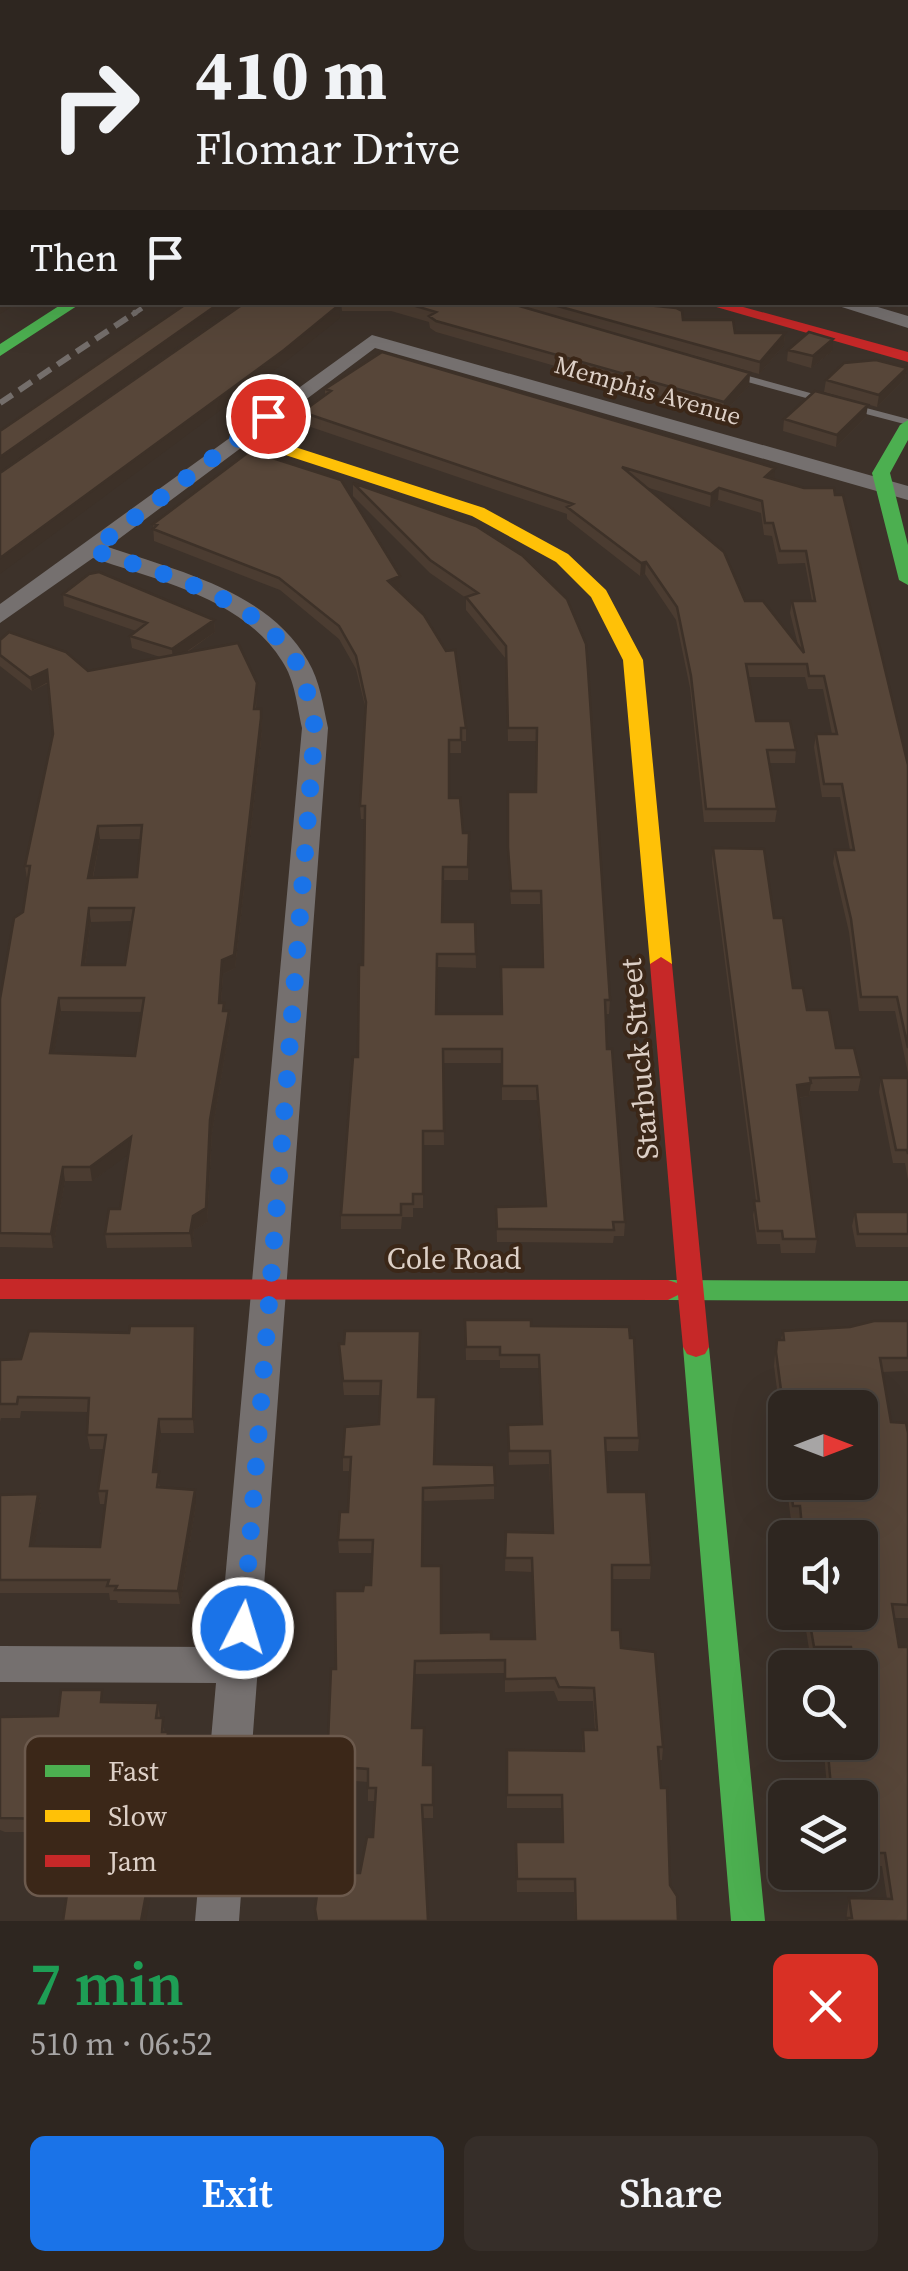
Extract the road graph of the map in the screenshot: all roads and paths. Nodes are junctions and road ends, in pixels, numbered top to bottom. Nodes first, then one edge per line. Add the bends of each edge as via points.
1 (71, 305) edge
2 (724, 305) edge
3 (779, 305) edge
4 (840, 305) edge
5 (903, 305) edge
6 (908, 322) edge
7 (872, 330) junction
8 (908, 339) edge
9 (0, 352) edge
10 (908, 357) edge
11 (718, 370) edge
12 (908, 424) edge
13 (242, 435) junction
14 (883, 486) junction
15 (908, 493) edge
16 (92, 550) junction
17 (908, 580) edge
18 (0, 616) edge
19 (272, 1287) junction
20 (0, 1289) edge
21 (690, 1290) junction
22 (908, 1291) edge
23 (0, 1664) edge
24 (240, 1665) junction
25 (234, 1736) edge
26 (219, 1896) edge
27 (217, 1921) edge
28 (748, 1921) edge

1 - 9 street
2 - 7 street
3 - 7 street
4 - 7 street
5 - 7 street
6 - 7 street
7 - 8 street
7 - 10 street
11 - 12 lane
12 - 14 street via 881,472
13 - 14 street, Memphis Avenue via 372,341
13 - 16 street
13 - 21 street, Starbuck Street via 501,522 564,559 615,619 633,660
14 - 15 street, Memphis Avenue
14 - 17 street
16 - 18 street
16 - 19 street via 240,608 293,656 306,690 315,728
19 - 20 street, Cole Road
19 - 21 street, Cole Road
19 - 24 street
21 - 22 street, Cole Road
21 - 28 street, Starbuck Street
23 - 24 street
24 - 25 street
26 - 27 street

